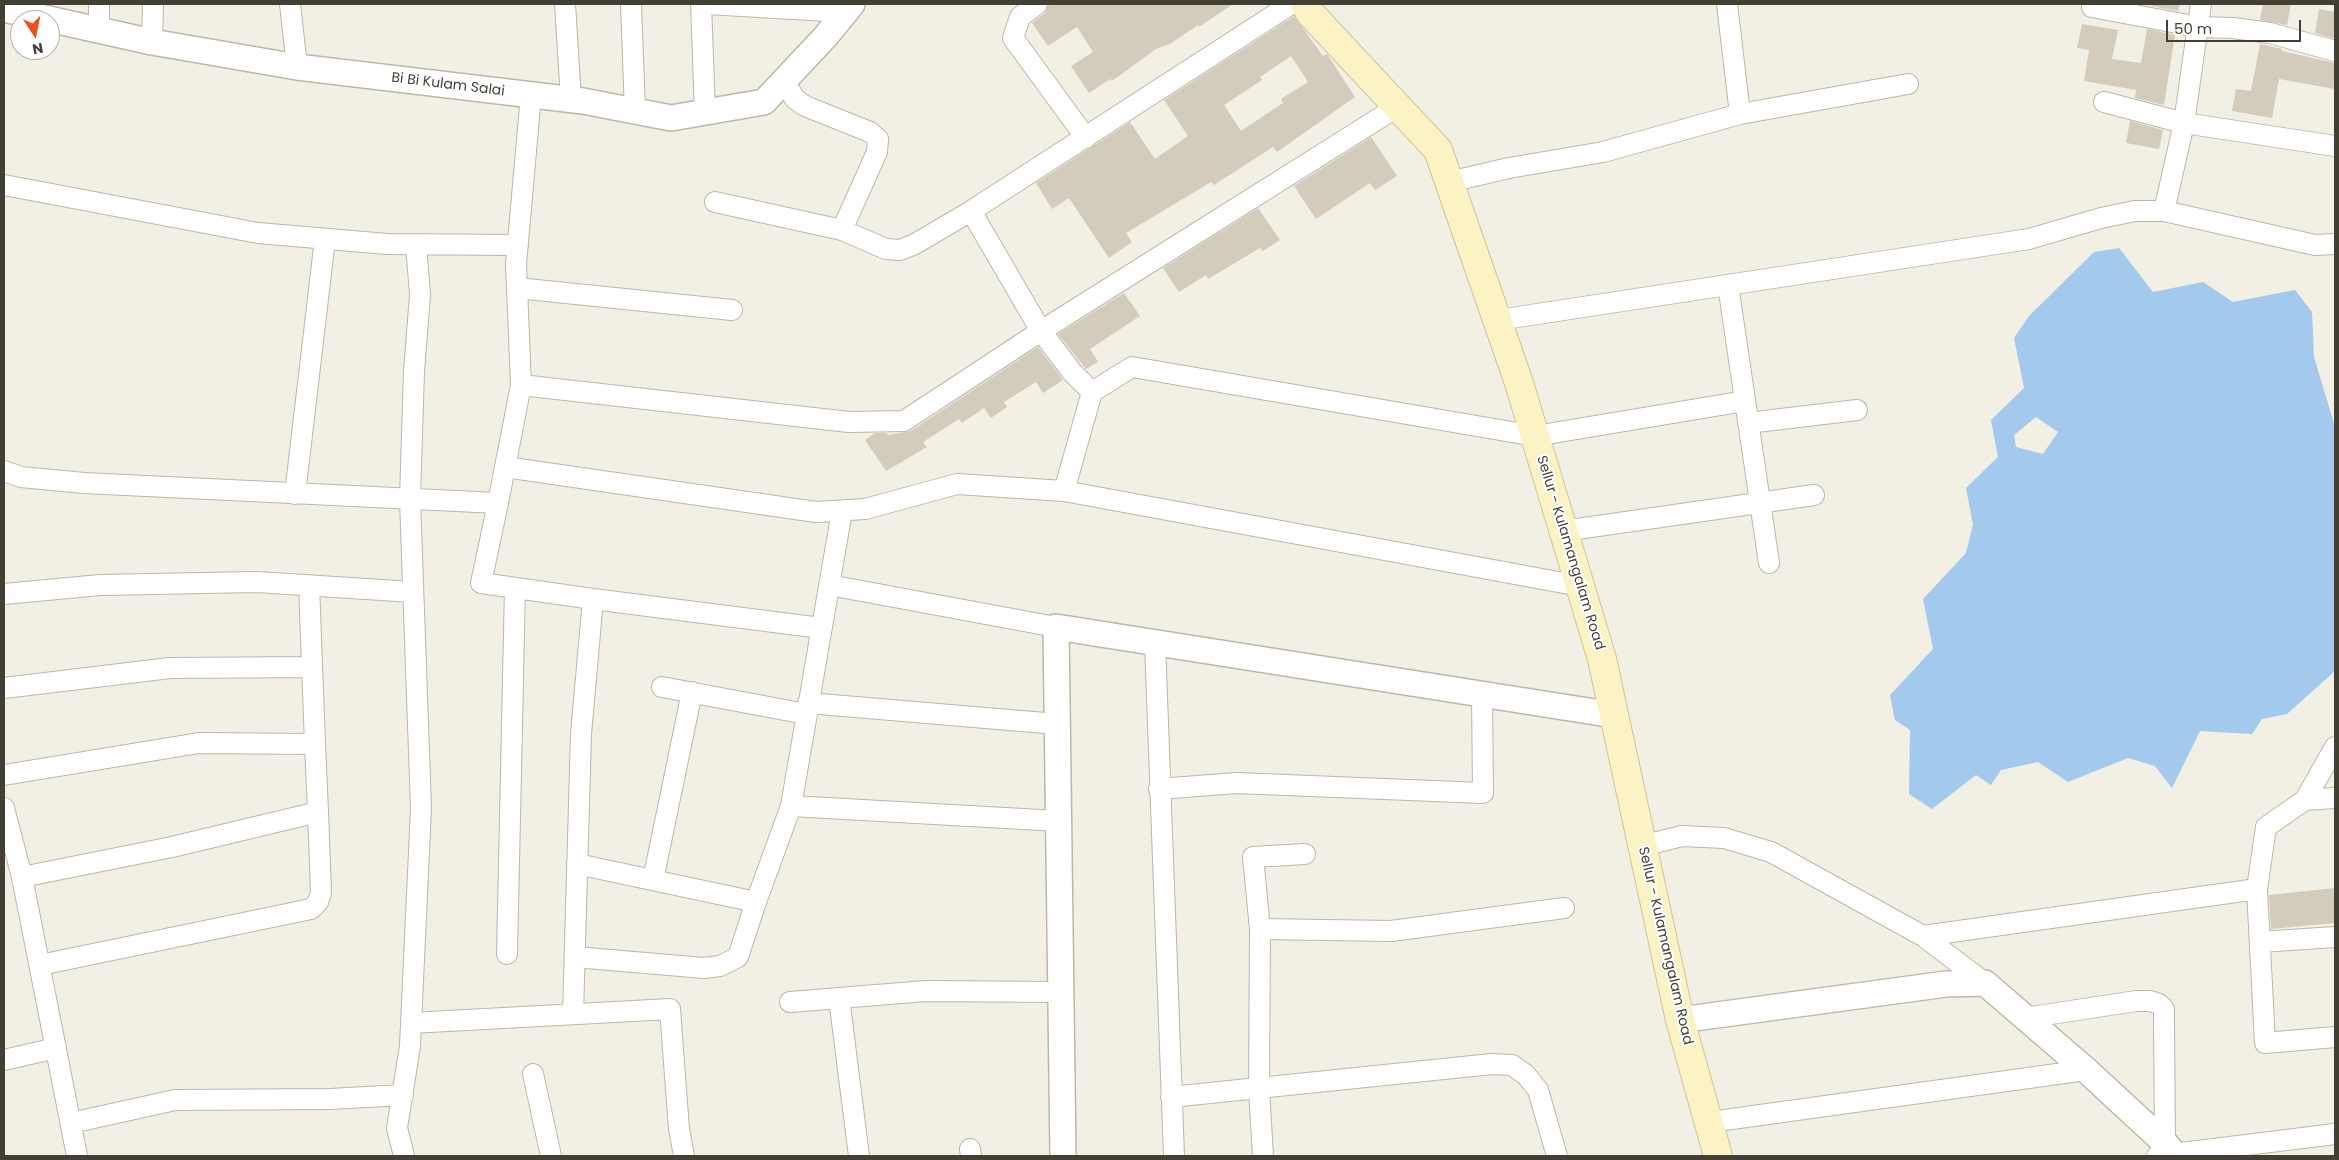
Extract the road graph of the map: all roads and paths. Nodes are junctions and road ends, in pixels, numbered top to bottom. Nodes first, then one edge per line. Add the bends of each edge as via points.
1 (99, 4) edge
2 (153, 4) edge
3 (290, 4) edge
4 (565, 4) edge
5 (631, 4) edge
6 (701, 4) edge
7 (707, 4) edge
8 (1037, 4) edge
9 (1727, 4) edge
10 (2201, 4) edge
11 (1308, 6) edge
12 (2092, 7) dead end
13 (848, 8) edge
14 (4, 9) edge
15 (2198, 26) junction
16 (99, 30) junction
17 (152, 42) junction
18 (2335, 51) edge
19 (297, 67) junction
20 (784, 81) junction
21 (1908, 84) dead end
22 (532, 95) junction
23 (571, 100) junction
24 (2104, 102) dead end
25 (1397, 107) junction
26 (635, 111) junction
27 (705, 112) junction
28 (1740, 114) junction
29 (2184, 123) junction
30 (1086, 138) junction
31 (2335, 146) edge
32 (1449, 182) junction
33 (4, 185) edge
34 (715, 202) dead end
35 (971, 211) junction
36 (2164, 211) junction
37 (842, 230) junction
38 (325, 238) junction
39 (416, 244) junction
40 (2335, 244) edge
41 (518, 245) junction
42 (1728, 285) junction
43 (517, 288) junction
44 (732, 310) dead end
45 (1498, 320) junction
46 (1041, 331) junction
47 (521, 385) junction
48 (1092, 392) junction
49 (1745, 401) junction
50 (1857, 410) dead end
51 (1748, 423) junction
52 (1535, 436) junction
53 (505, 467) junction
54 (4, 471) edge
55 (1064, 491) junction
56 (295, 494) junction
57 (1814, 495) dead end
58 (410, 499) junction
59 (1760, 502) junction
60 (498, 503) junction
61 (842, 511) junction
62 (1563, 531) junction
63 (1769, 563) dead end
64 (309, 585) junction
65 (829, 585) junction
66 (1580, 586) junction
67 (515, 588) junction
68 (413, 592) junction
69 (4, 594) edge
70 (593, 599) junction
71 (1056, 627) junction
72 (822, 628) junction
73 (1154, 643) junction
74 (312, 667) junction
75 (662, 687) dead end
76 (4, 688) edge
77 (692, 692) junction
78 (1482, 694) junction
79 (807, 708) junction
80 (1614, 715) junction
81 (1057, 724) junction
82 (316, 744) junction
83 (2335, 746) edge
84 (4, 775) edge
85 (1159, 789) junction
86 (2335, 798) edge
87 (2305, 800) junction
88 (791, 806) junction
89 (4, 808) edge
90 (318, 812) junction
91 (1058, 821) junction
92 (1642, 846) junction
93 (1305, 854) dead end
94 (577, 864) junction
95 (22, 877) junction
96 (653, 880) junction
97 (2257, 889) junction
98 (756, 902) junction
99 (1564, 908) dead end
100 (1260, 929) junction
101 (1923, 936) junction
102 (2335, 937) edge
103 (2260, 942) junction
104 (507, 954) dead end
105 (575, 957) junction
106 (40, 965) junction
107 (1985, 984) junction
108 (1061, 992) junction
109 (839, 998) junction
110 (790, 1002) dead end
111 (573, 1014) junction
112 (2025, 1018) junction
113 (1680, 1020) junction
114 (411, 1023) junction
115 (2335, 1037) edge
116 (56, 1048) junction
117 (4, 1060) edge
118 (2086, 1070) junction
119 (533, 1074) dead end
120 (1259, 1089) junction
121 (403, 1095) junction
122 (1171, 1097) junction
123 (1710, 1122) junction
124 (71, 1123) junction
125 (2335, 1134) edge
126 (2168, 1152) edge
127 (77, 1156) edge
128 (404, 1156) edge
129 (550, 1156) edge
130 (684, 1156) edge
131 (859, 1156) edge
132 (1063, 1156) edge
133 (1174, 1156) edge
134 (1263, 1156) edge
135 (1557, 1156) edge
136 (1718, 1156) edge

1 - 16 street
2 - 17 street
3 - 19 street
4 - 23 street
5 - 26 street
6 - 27 street
7 - 13 street
8 - 30 street via 1020,17 1013,38
9 - 28 street
10 - 15 street
11 - 25 main road, Sellur - Kulamangalam Road
11 - 30 street
12 - 15 street
13 - 20 street, Bi Bi Kulam Salai
14 - 16 street, Bi Bi Kulam Salai
15 - 18 street via 2270,34
15 - 29 street
16 - 17 street, Bi Bi Kulam Salai
17 - 19 street, Bi Bi Kulam Salai
19 - 22 street, Bi Bi Kulam Salai
20 - 27 street, Bi Bi Kulam Salai via 764,102
20 - 37 street via 795,99 805,106 870,132 878,139 877,152
21 - 28 street
22 - 23 street, Bi Bi Kulam Salai
22 - 41 street
23 - 26 street, Bi Bi Kulam Salai
24 - 29 street
25 - 32 main road, Sellur - Kulamangalam Road via 1438,150
25 - 46 street
26 - 27 street, Bi Bi Kulam Salai via 671,118
28 - 32 street via 1603,152
29 - 31 street
29 - 36 street
30 - 35 street
32 - 45 main road, Sellur - Kulamangalam Road
33 - 38 street via 258,233
34 - 37 street
35 - 37 street via 900,250 886,249
35 - 46 street
36 - 40 street via 2315,245
36 - 42 street via 2135,211 2101,218 2029,239
38 - 39 street
38 - 56 street
39 - 41 street
39 - 58 street via 420,295
41 - 43 street
42 - 45 street
42 - 49 street
43 - 44 street
43 - 47 street
45 - 52 main road, Sellur - Kulamangalam Road
46 - 47 street via 904,421 849,422
46 - 48 street via 1072,372
47 - 53 street
48 - 52 street via 1132,367
48 - 55 street
49 - 51 street
49 - 52 street
50 - 51 street
51 - 59 street
52 - 62 main road, Sellur - Kulamangalam Road
53 - 60 street
53 - 61 street via 816,512
54 - 56 street via 21,477 84,484
55 - 61 street via 957,484 866,509
55 - 66 street
56 - 58 street
57 - 59 street
58 - 60 street
58 - 68 street
59 - 62 street
59 - 63 street
60 - 67 street via 481,583
61 - 65 street
62 - 66 main road, Sellur - Kulamangalam Road
64 - 68 street
64 - 69 street via 257,582 100,585
64 - 74 street
65 - 71 street
65 - 72 street
66 - 80 main road, Sellur - Kulamangalam Road via 1602,659
67 - 70 street
67 - 104 street
68 - 114 street via 421,808
70 - 72 street
70 - 94 street via 581,734
71 - 73 street
71 - 81 street
72 - 79 street
73 - 78 street
73 - 85 street
74 - 76 street via 170,668
74 - 82 street
75 - 77 street
77 - 79 street
77 - 96 street
78 - 80 street
78 - 85 street via 1483,793 1236,783
79 - 81 street
79 - 88 street
80 - 92 main road, Sellur - Kulamangalam Road
81 - 91 street
82 - 84 street via 199,743
82 - 90 street
83 - 87 street
85 - 122 street
86 - 87 street
87 - 97 street via 2266,827
88 - 91 street
88 - 98 street
89 - 95 street
90 - 95 street
90 - 106 street via 321,893 312,908
91 - 108 street
92 - 101 street via 1682,836 1724,838 1771,852
92 - 113 main road, Sellur - Kulamangalam Road
93 - 100 street via 1253,857
94 - 96 street
94 - 105 street
95 - 106 street
96 - 98 street
97 - 101 street
97 - 103 street
98 - 105 street via 738,957 720,966 704,968
99 - 100 street via 1391,931
100 - 120 street
101 - 107 street
102 - 103 street
103 - 115 street via 2264,1043
105 - 111 street
106 - 116 street
107 - 112 street
107 - 113 street via 1946,984
108 - 109 street via 926,991
108 - 132 street
109 - 110 street
109 - 131 street
111 - 114 street
111 - 130 street via 670,1009
112 - 118 street
112 - 126 street via 2136,1001 2159,1004 2164,1009
113 - 123 main road, Sellur - Kulamangalam Road
114 - 121 street
116 - 117 street
116 - 124 street
118 - 123 street
118 - 126 street
119 - 129 street
120 - 122 street
120 - 134 street
120 - 135 street via 1492,1064 1512,1065 1538,1090
121 - 124 street via 175,1100
121 - 128 street via 397,1128
122 - 133 street
123 - 136 main road, Sellur - Kulamangalam Road
124 - 127 street
125 - 126 street

